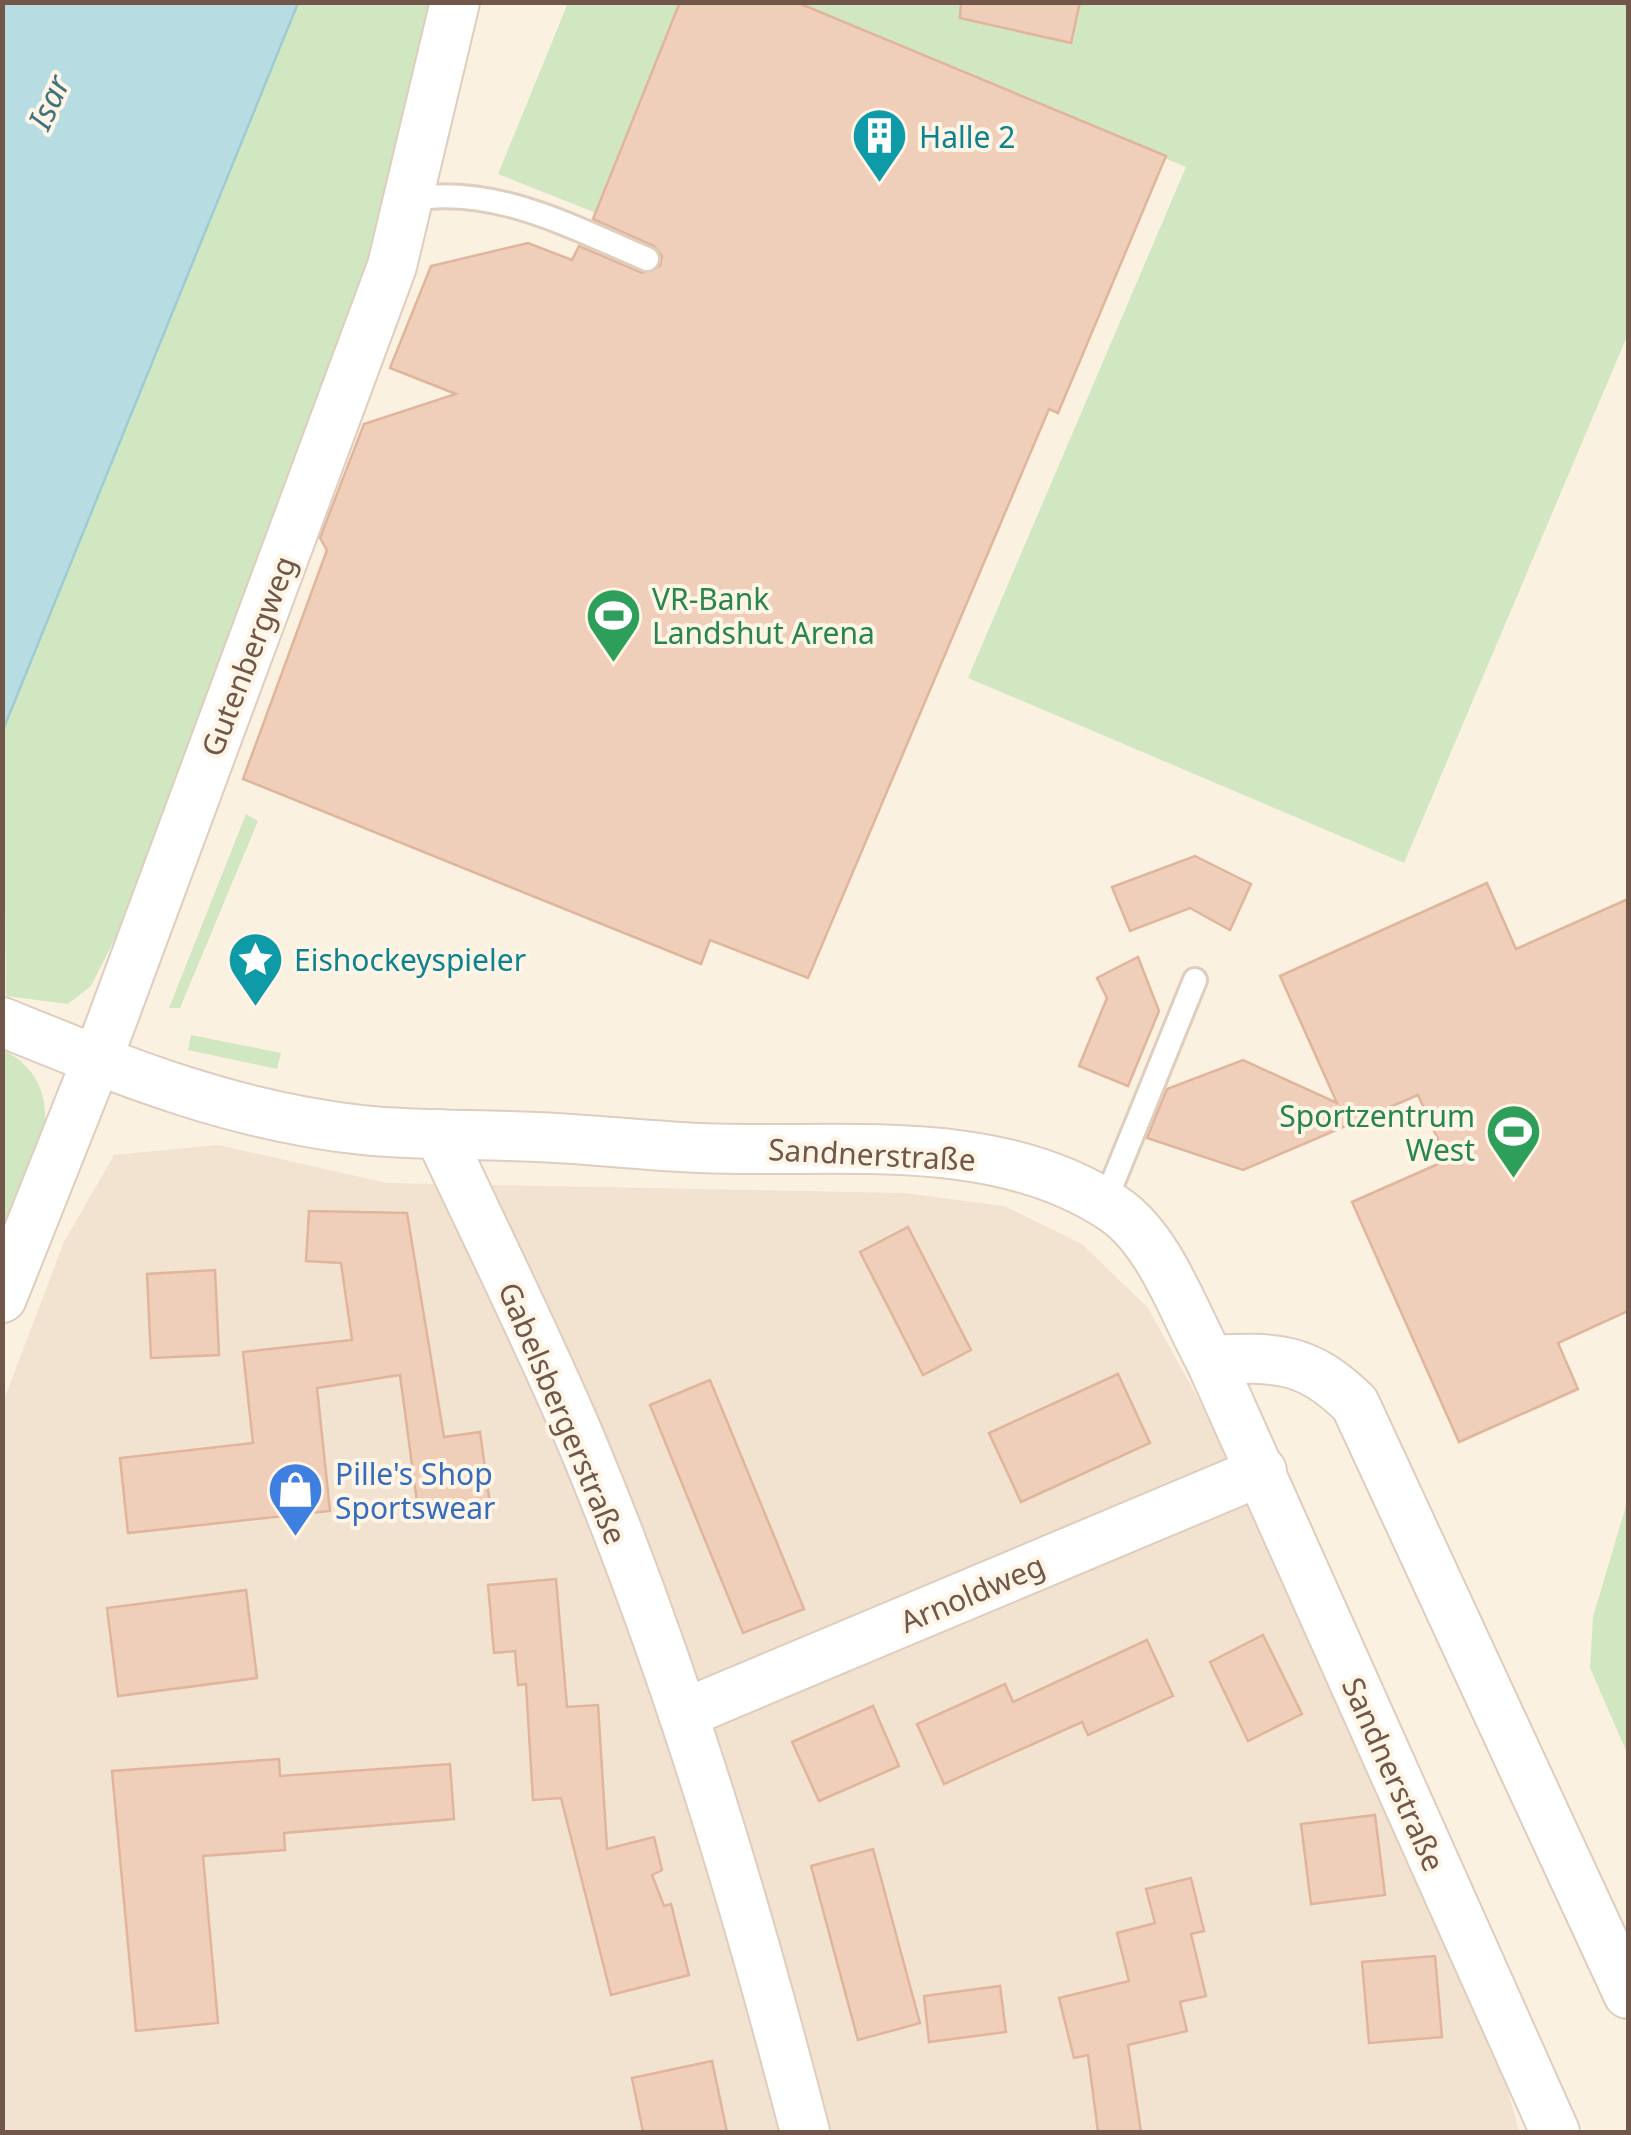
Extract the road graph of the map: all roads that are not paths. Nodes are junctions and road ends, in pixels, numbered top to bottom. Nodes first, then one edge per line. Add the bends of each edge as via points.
1 (455, 2) edge
2 (409, 199) junction
3 (647, 259) dead end
4 (1195, 980) dead end
5 (2, 1022) edge
6 (96, 1061) junction
7 (440, 1134) junction
8 (1104, 1204) junction
9 (2, 1298) edge
10 (1210, 1360) junction
11 (1262, 1472) junction
12 (683, 1714) junction
13 (1628, 1994) edge
14 (805, 2132) edge
15 (1555, 2132) edge

1 - 2 street, Gutenbergweg
2 - 3 lane via 487,198 519,205
2 - 6 street, Gutenbergweg via 339,414
4 - 8 lane
5 - 6 street
6 - 7 street via 256,1115
6 - 9 street, Gutenbergweg
7 - 8 street, Sandnerstraße via 964,1156 1066,1184
7 - 12 street, Gabelsbergerstraße via 582,1444
8 - 10 street, Sandnerstraße via 1150,1248
10 - 11 street, Sandnerstraße
10 - 13 street via 1267,1358 1323,1373 1354,1404
11 - 12 street, Arnoldweg
11 - 15 street, Sandnerstraße
12 - 14 street, Gabelsbergerstraße via 758,1952

